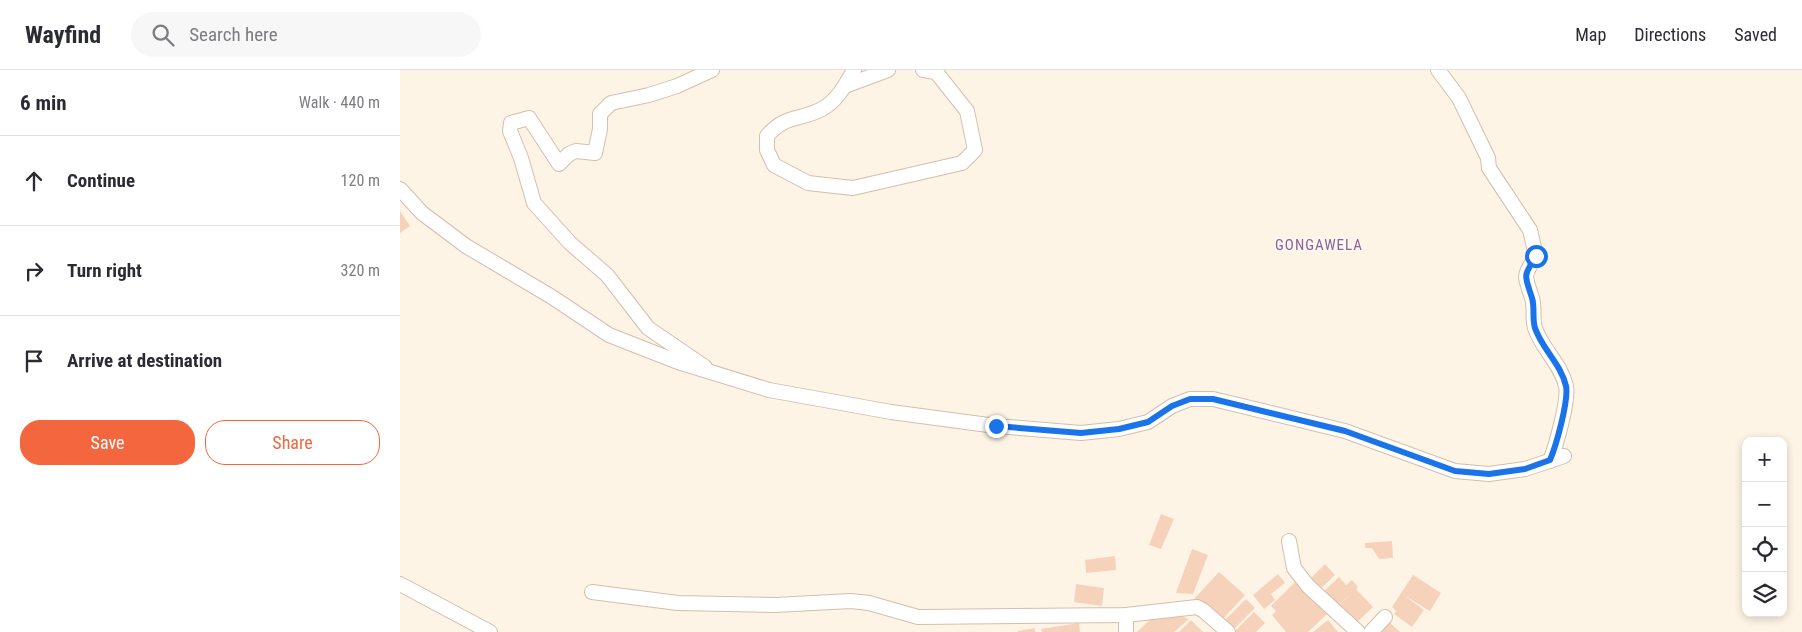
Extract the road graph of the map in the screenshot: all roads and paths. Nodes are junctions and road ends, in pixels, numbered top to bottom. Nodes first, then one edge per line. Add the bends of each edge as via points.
1 (712, 70) edge
2 (854, 70) edge
3 (888, 70) edge
4 (923, 70) edge
5 (1438, 70) edge
6 (845, 86) junction
7 (400, 189) edge
8 (712, 372) junction
9 (1564, 456) dead end
10 (1550, 460) junction
11 (1289, 541) dead end
12 (400, 584) edge
13 (592, 592) dead end
14 (1126, 615) junction
15 (1385, 617) dead end
16 (490, 632) edge
17 (1126, 632) edge
18 (1228, 632) edge
19 (1358, 632) edge
20 (1371, 632) edge

1 - 8 street via 649,96 611,103 600,114 595,154 576,151 559,164 529,118 511,123 510,131 534,203 570,243 607,275 648,328
2 - 6 street
3 - 6 street
4 - 6 street via 936,72 967,111 976,150 962,163 853,188 808,182 774,165 767,150 767,136 778,124 822,109
5 - 10 street via 1459,98 1488,158 1489,168 1530,230 1536,256 1526,272 1535,328 1558,365 1566,387 1556,445
7 - 8 street via 422,213 466,246 609,335
8 - 10 street via 769,390 891,412 1081,433 1148,422 1172,406 1190,399 1213,399 1345,431 1455,471 1489,474 1525,469
9 - 10 street
11 - 19 street via 1294,568 1308,586
12 - 16 street
13 - 14 street via 678,603 775,605 851,601 918,617
14 - 17 street
14 - 18 street via 1197,607
15 - 20 street

